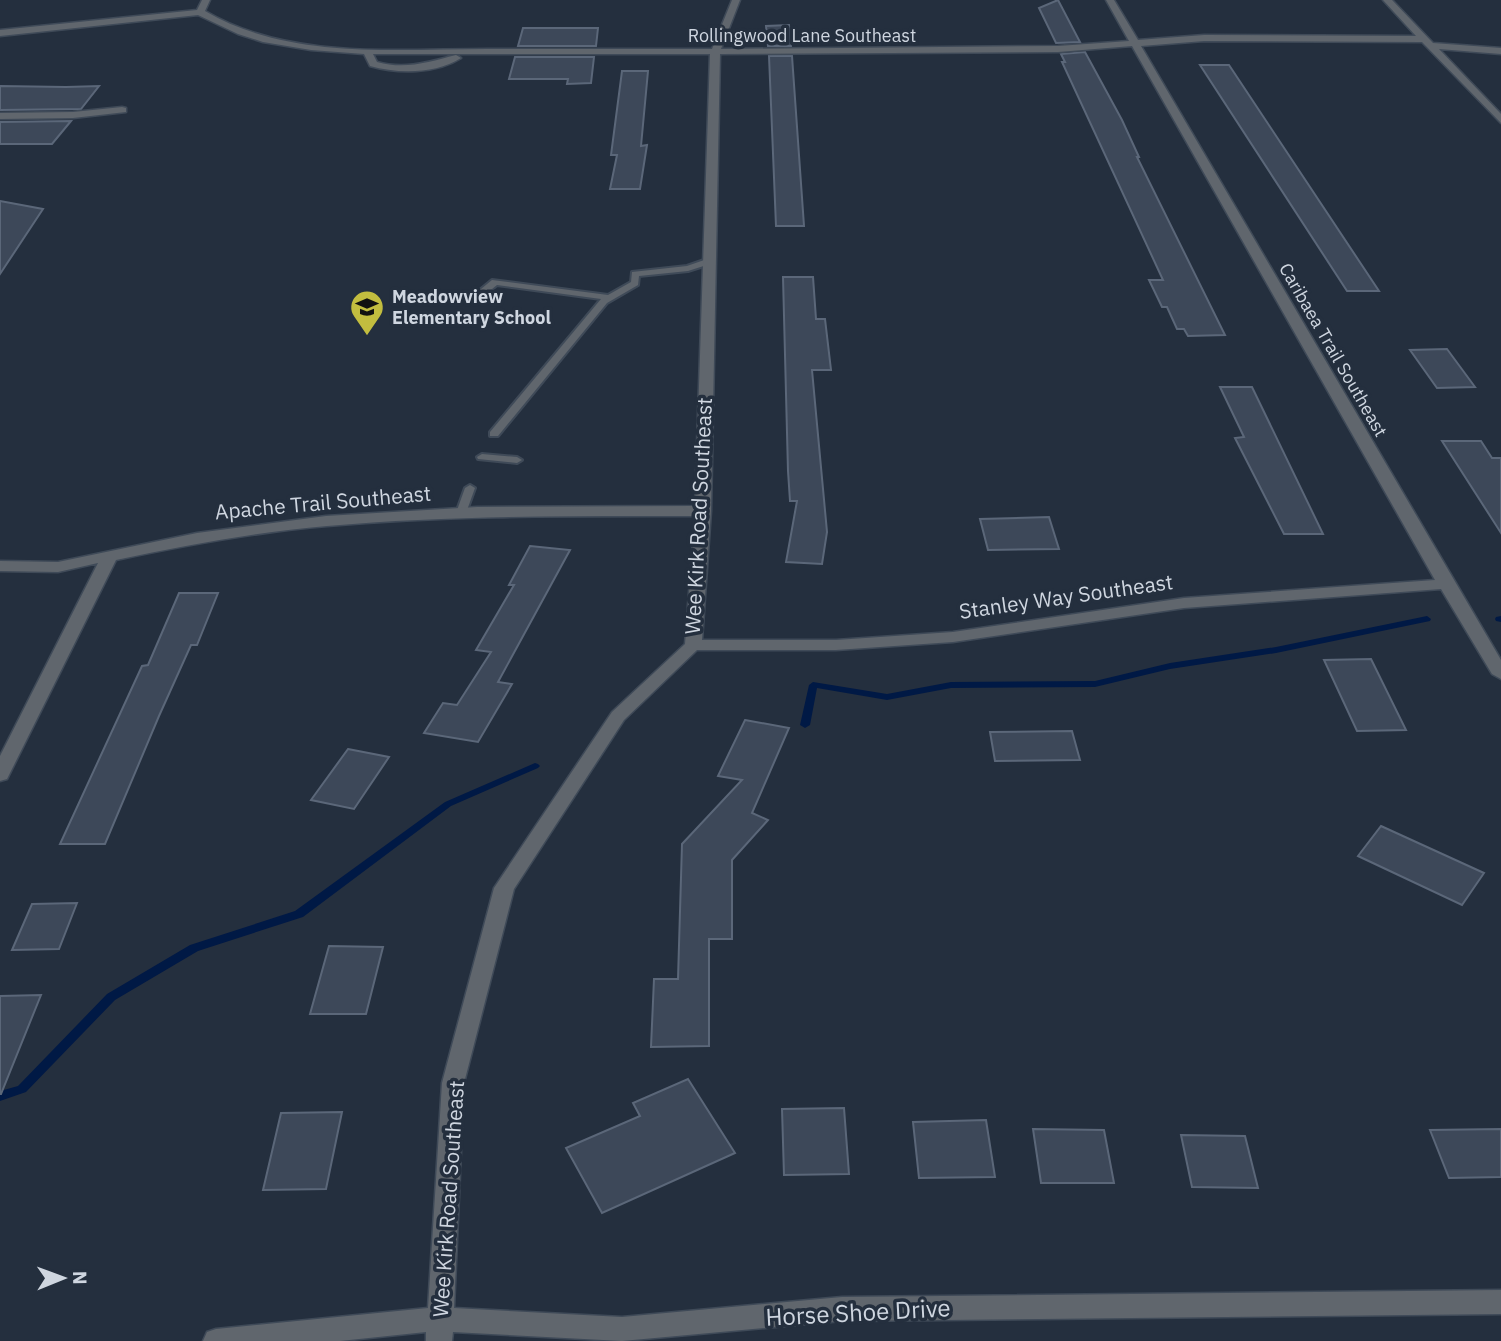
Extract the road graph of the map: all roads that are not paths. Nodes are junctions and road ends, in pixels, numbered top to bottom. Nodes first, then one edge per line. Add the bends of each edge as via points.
1 (206, 0) edge
2 (736, 0) edge
3 (1110, 0) edge
4 (1388, 0) edge
5 (200, 12) junction
6 (0, 33) edge
7 (1134, 43) junction
8 (1427, 43) junction
9 (367, 51) junction
10 (1501, 51) edge
11 (476, 52) junction
12 (715, 52) junction
13 (122, 110) dead end
14 (0, 116) edge
15 (1501, 120) edge
16 (710, 261) junction
17 (610, 298) junction
18 (473, 300) dead end
19 (494, 434) dead end
20 (482, 457) dead end
21 (517, 460) dead end
22 (470, 488) dead end
23 (703, 512) junction
24 (461, 513) junction
25 (109, 558) junction
26 (0, 566) edge
27 (1446, 584) junction
28 (693, 645) junction
29 (1501, 674) edge
30 (0, 775) edge
31 (1501, 1302) edge
32 (440, 1330) edge
33 (216, 1341) edge

1 - 5 street
2 - 12 street, Wee Kirk Road Southeast
3 - 7 street, Caribaea Trail Southeast
4 - 8 street
5 - 6 street
5 - 9 street, Rollingwood Lane Southeast via 219,25 256,37
7 - 8 street, Rollingwood Lane Southeast via 1204,38
7 - 12 street, Rollingwood Lane Southeast via 1058,49
7 - 27 street, Caribaea Trail Southeast
8 - 10 street, Rollingwood Lane Southeast
8 - 15 street
9 - 11 street, Rollingwood Lane Southeast
9 - 11 street via 373,64 407,69
11 - 12 street, Rollingwood Lane Southeast
12 - 16 street, Wee Kirk Road Southeast
13 - 14 street
16 - 17 lane via 635,274 635,283
16 - 23 street, Wee Kirk Road Southeast
17 - 18 lane via 495,282
17 - 19 lane
20 - 21 lane
22 - 24 lane
23 - 24 street, Apache Trail Southeast
23 - 28 street, Wee Kirk Road Southeast
24 - 25 street, Apache Trail Southeast via 254,529
25 - 26 street, Apache Trail Southeast via 58,567
25 - 30 street
27 - 28 street, Stanley Way Southeast via 1184,604 953,637 836,645
27 - 29 street, Caribaea Trail Southeast
28 - 32 street, Wee Kirk Road Southeast via 618,716 504,888 453,1083
31 - 32 street, Horse Shoe Drive via 842,1310 621,1329
32 - 33 street, Horse Shoe Drive

